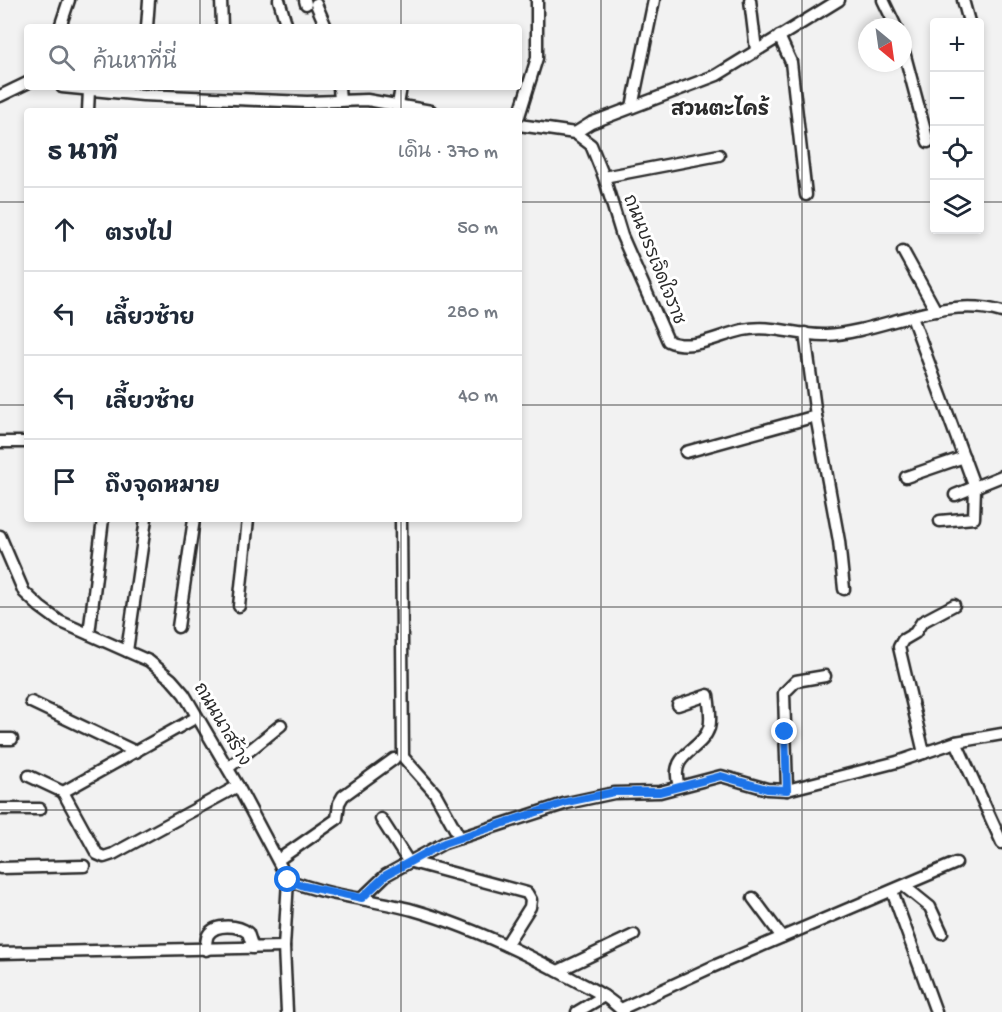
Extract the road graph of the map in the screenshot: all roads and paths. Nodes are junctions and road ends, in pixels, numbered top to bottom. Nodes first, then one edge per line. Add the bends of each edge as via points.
1 (69, 0) edge
2 (148, 0) edge
3 (221, 0) edge
4 (279, 0) edge
5 (537, 0) edge
6 (654, 0) edge
7 (750, 0) edge
8 (839, 0) edge
9 (883, 0) edge
10 (963, 0) edge
11 (309, 3) edge
12 (892, 18) edge
13 (968, 18) edge
14 (61, 24) edge
15 (147, 24) edge
16 (222, 24) edge
17 (285, 24) edge
18 (324, 24) edge
19 (779, 36) junction
20 (756, 50) junction
21 (909, 72) edge
22 (24, 84) edge
23 (89, 90) joint
24 (339, 90) edge
25 (400, 90) edge
26 (143, 91) edge
27 (227, 95) edge
28 (0, 96) edge
29 (340, 101) junction
30 (294, 106) edge
31 (632, 107) junction
32 (88, 108) edge
33 (397, 108) edge
34 (521, 108) edge
35 (522, 125) edge
36 (574, 133) junction
37 (928, 142) dead end
38 (719, 155) dead end
39 (604, 177) junction
40 (806, 195) dead end
41 (903, 251) dead end
42 (936, 312) junction
43 (1002, 312) edge
44 (912, 317) junction
45 (805, 333) junction
46 (816, 416) junction
47 (0, 442) edge
48 (24, 442) edge
49 (686, 453) dead end
50 (964, 457) junction
51 (1002, 476) edge
52 (906, 477) dead end
53 (975, 488) junction
54 (955, 495) dead end
55 (940, 521) dead end
56 (103, 522) edge
57 (146, 522) edge
58 (194, 522) edge
59 (248, 522) edge
60 (401, 522) edge
61 (0, 536) edge
62 (3, 552) edge
63 (844, 589) dead end
64 (954, 605) dead end
65 (239, 606) dead end
66 (178, 627) dead end
67 (89, 634) junction
68 (127, 651) junction
69 (825, 676) dead end
70 (31, 702) dead end
71 (678, 705) dead end
72 (197, 717) junction
73 (280, 725) dead end
74 (1002, 734) edge
75 (0, 739) edge
76 (12, 739) dead end
77 (956, 742) junction
78 (136, 752) junction
79 (924, 753) junction
80 (394, 759) dead end
81 (228, 768) junction
82 (28, 776) dead end
83 (238, 786) junction
84 (679, 786) junction
85 (787, 790) junction
86 (63, 792) junction
87 (40, 808) dead end
88 (0, 809) edge
89 (381, 819) dead end
90 (460, 838) junction
91 (1002, 843) edge
92 (278, 860) junction
93 (408, 861) junction
94 (956, 863) dead end
95 (84, 866) dead end
96 (0, 868) edge
97 (288, 880) junction
98 (904, 886) junction
99 (892, 891) junction
100 (362, 898) junction
101 (753, 898) dead end
102 (942, 933) dead end
103 (634, 935) dead end
104 (782, 937) junction
105 (506, 945) junction
106 (284, 947) junction
107 (253, 948) junction
108 (206, 950) junction
109 (0, 953) edge
110 (558, 971) junction
111 (604, 996) junction
112 (622, 1010) edge
113 (286, 1012) edge
114 (577, 1012) edge
115 (936, 1012) edge

1 - 14 street
2 - 15 street
3 - 16 street
4 - 17 street
5 - 34 street via 537,58
6 - 31 street
7 - 20 street
8 - 19 street
9 - 12 street
10 - 13 street
11 - 18 street
19 - 20 street
19 - 40 street via 791,62
20 - 31 street via 717,75
21 - 37 street
22 - 28 street
23 - 26 street
23 - 32 street
24 - 29 street
25 - 33 street
26 - 27 street
27 - 30 street
29 - 30 street
29 - 33 street via 367,100
31 - 36 street
35 - 36 street
36 - 39 street, ถนนบรรเจิดใจราช via 591,145
38 - 39 street
39 - 45 street, ถนนบรรเจิดใจราช via 622,236 668,342 680,346 768,327
41 - 42 street
42 - 43 street, ถนนบรรเจิดใจราช via 969,307
42 - 44 street, ถนนบรรเจิดใจราช
44 - 45 street, ถนนบรรเจิดใจราช via 825,335
44 - 50 street
45 - 46 street
46 - 49 street
46 - 63 street
47 - 48 street
50 - 52 street
50 - 53 street
51 - 53 street
53 - 54 street
53 - 55 street via 974,518
56 - 67 street
57 - 68 street
58 - 66 street
59 - 65 street
60 - 90 street via 403,757 435,793
61 - 62 street, ถนนนาสร้าง
62 - 67 street, ถนนนาสร้าง via 24,592 59,621
64 - 79 street via 922,622 899,646
67 - 68 street, ถนนนาสร้าง
68 - 72 street, ถนนนาสร้าง via 149,661 171,679
69 - 85 street via 796,681 784,693
70 - 78 street
71 - 84 street via 708,695 710,722 708,731 681,759 676,777
72 - 78 street
72 - 81 street, ถนนนาสร้าง
73 - 81 street
74 - 77 street
75 - 76 street
77 - 79 street
77 - 91 street
78 - 86 street
79 - 85 street
80 - 92 street via 344,796 337,819 328,827
81 - 83 street, ถนนนาสร้าง
82 - 86 street
83 - 86 street via 105,857 97,854
83 - 92 street, ถนนนาสร้าง
84 - 85 street via 721,776 767,789
84 - 90 street via 654,792 614,792 567,802
87 - 88 street
89 - 93 street
90 - 93 street
92 - 97 street, ถนนนาสร้าง
93 - 100 street
93 - 105 street via 527,893 530,907
94 - 98 street
95 - 96 street
97 - 100 street
97 - 106 street, ถนนนาสร้าง
98 - 99 street
98 - 102 street via 930,908
99 - 104 street
99 - 115 street
100 - 105 street via 458,924
101 - 104 street
103 - 110 street
104 - 112 street
105 - 110 street
106 - 107 street
106 - 113 street, ถนนนาสร้าง
107 - 108 street
107 - 108 street via 248,933 234,926 211,932
108 - 109 street
110 - 111 street
111 - 112 street
111 - 114 street

